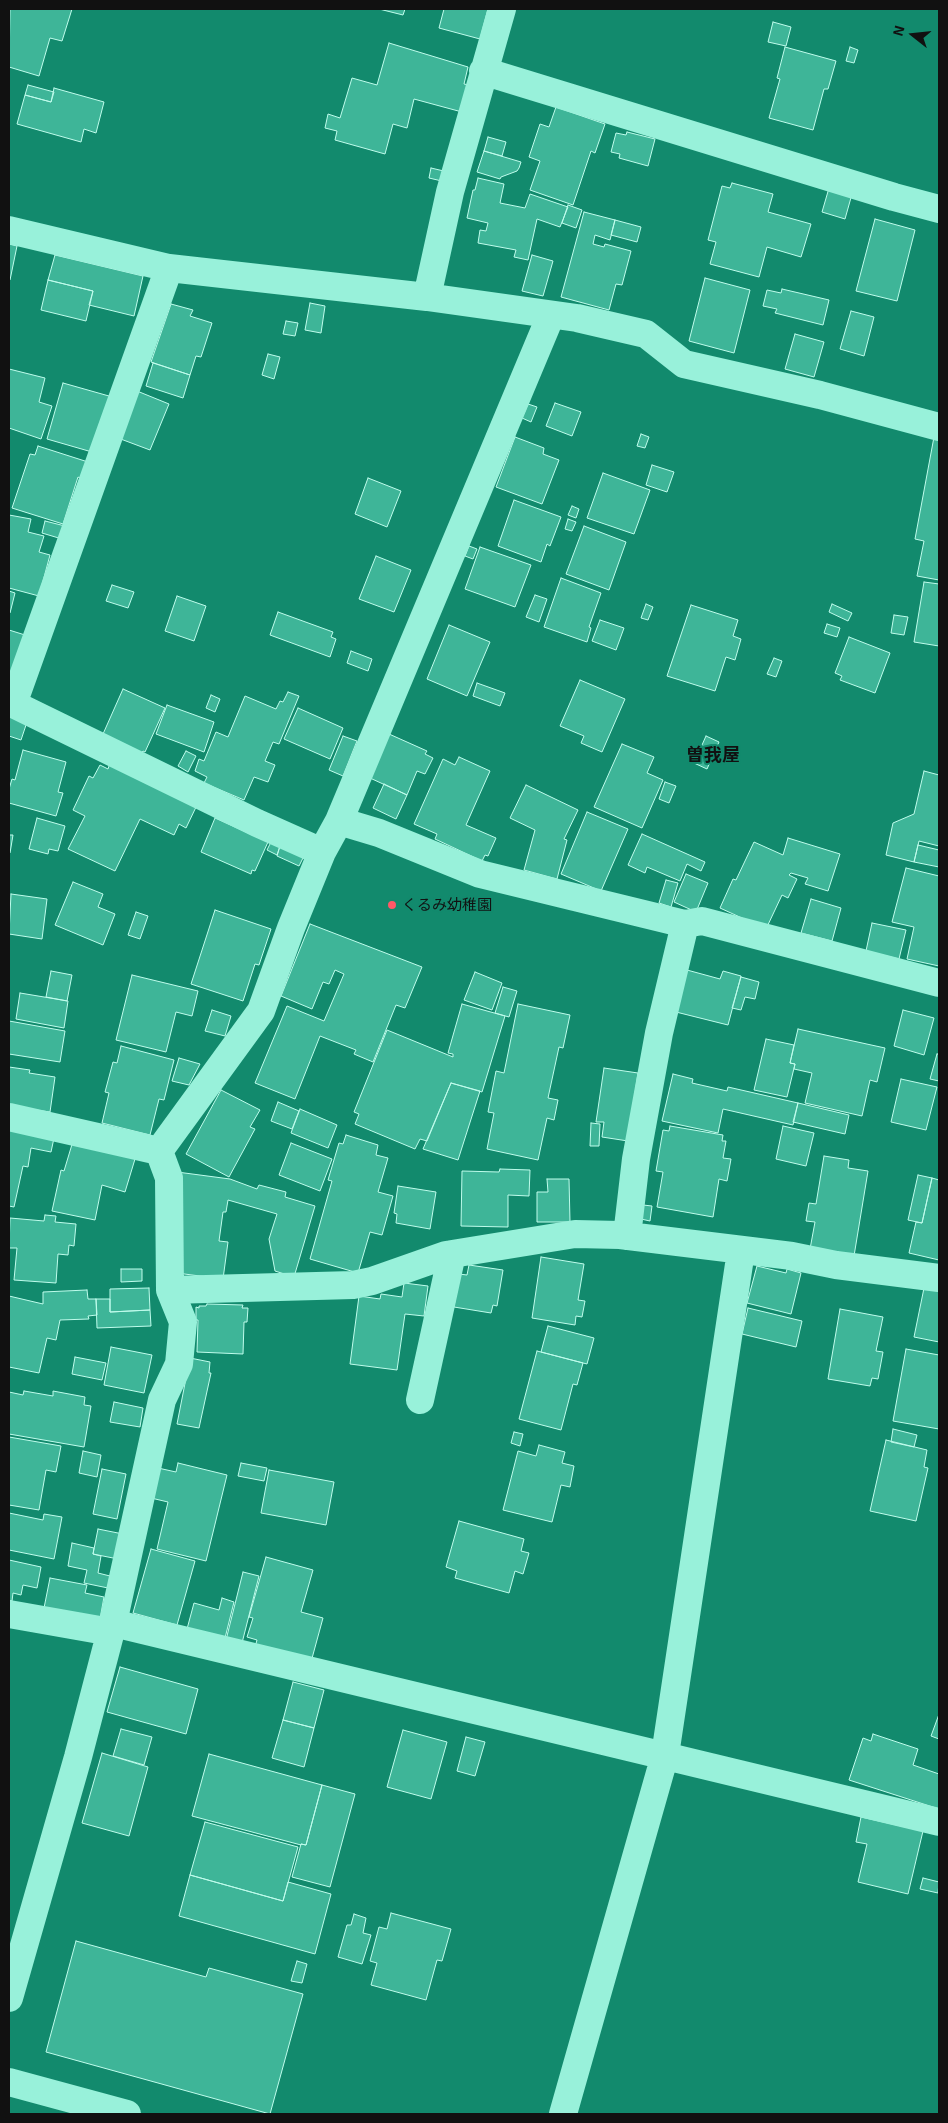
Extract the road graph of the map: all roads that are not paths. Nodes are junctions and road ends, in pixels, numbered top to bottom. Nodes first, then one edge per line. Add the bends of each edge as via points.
1 (502, 9) edge
2 (484, 71) junction
3 (939, 209) edge
4 (9, 230) edge
5 (169, 268) junction
6 (427, 297) junction
7 (550, 316) junction
8 (939, 427) edge
9 (11, 703) edge
10 (339, 821) junction
11 (322, 852) junction
12 (686, 924) junction
13 (939, 982) edge
14 (9, 1117) edge
15 (159, 1151) junction
16 (627, 1236) junction
17 (741, 1251) junction
18 (452, 1254) junction
19 (939, 1278) edge
20 (170, 1290) junction
21 (420, 1400) dead end
22 (9, 1614) edge
23 (112, 1628) junction
24 (665, 1755) junction
25 (939, 1822) edge
26 (9, 1998) edge
27 (9, 2082) edge
28 (127, 2114) edge
29 (563, 2114) edge

1 - 2 street
2 - 3 street
2 - 6 street via 450,192
4 - 5 street
5 - 6 street
5 - 9 street
6 - 7 street
7 - 8 street via 577,318 646,334 684,364 820,395
7 - 10 street
9 - 11 street
10 - 11 street
10 - 12 street via 480,874
11 - 15 street via 261,1011
12 - 13 street via 702,921
12 - 16 street via 659,1033 636,1159
14 - 15 street
15 - 20 street via 169,1178
16 - 17 street
16 - 18 street via 575,1234
17 - 19 street
17 - 24 street
18 - 20 street via 353,1285
18 - 21 street
20 - 23 street via 183,1322 179,1364 162,1400
22 - 23 street
23 - 24 street
23 - 26 street
24 - 25 street
24 - 29 street
27 - 28 street

